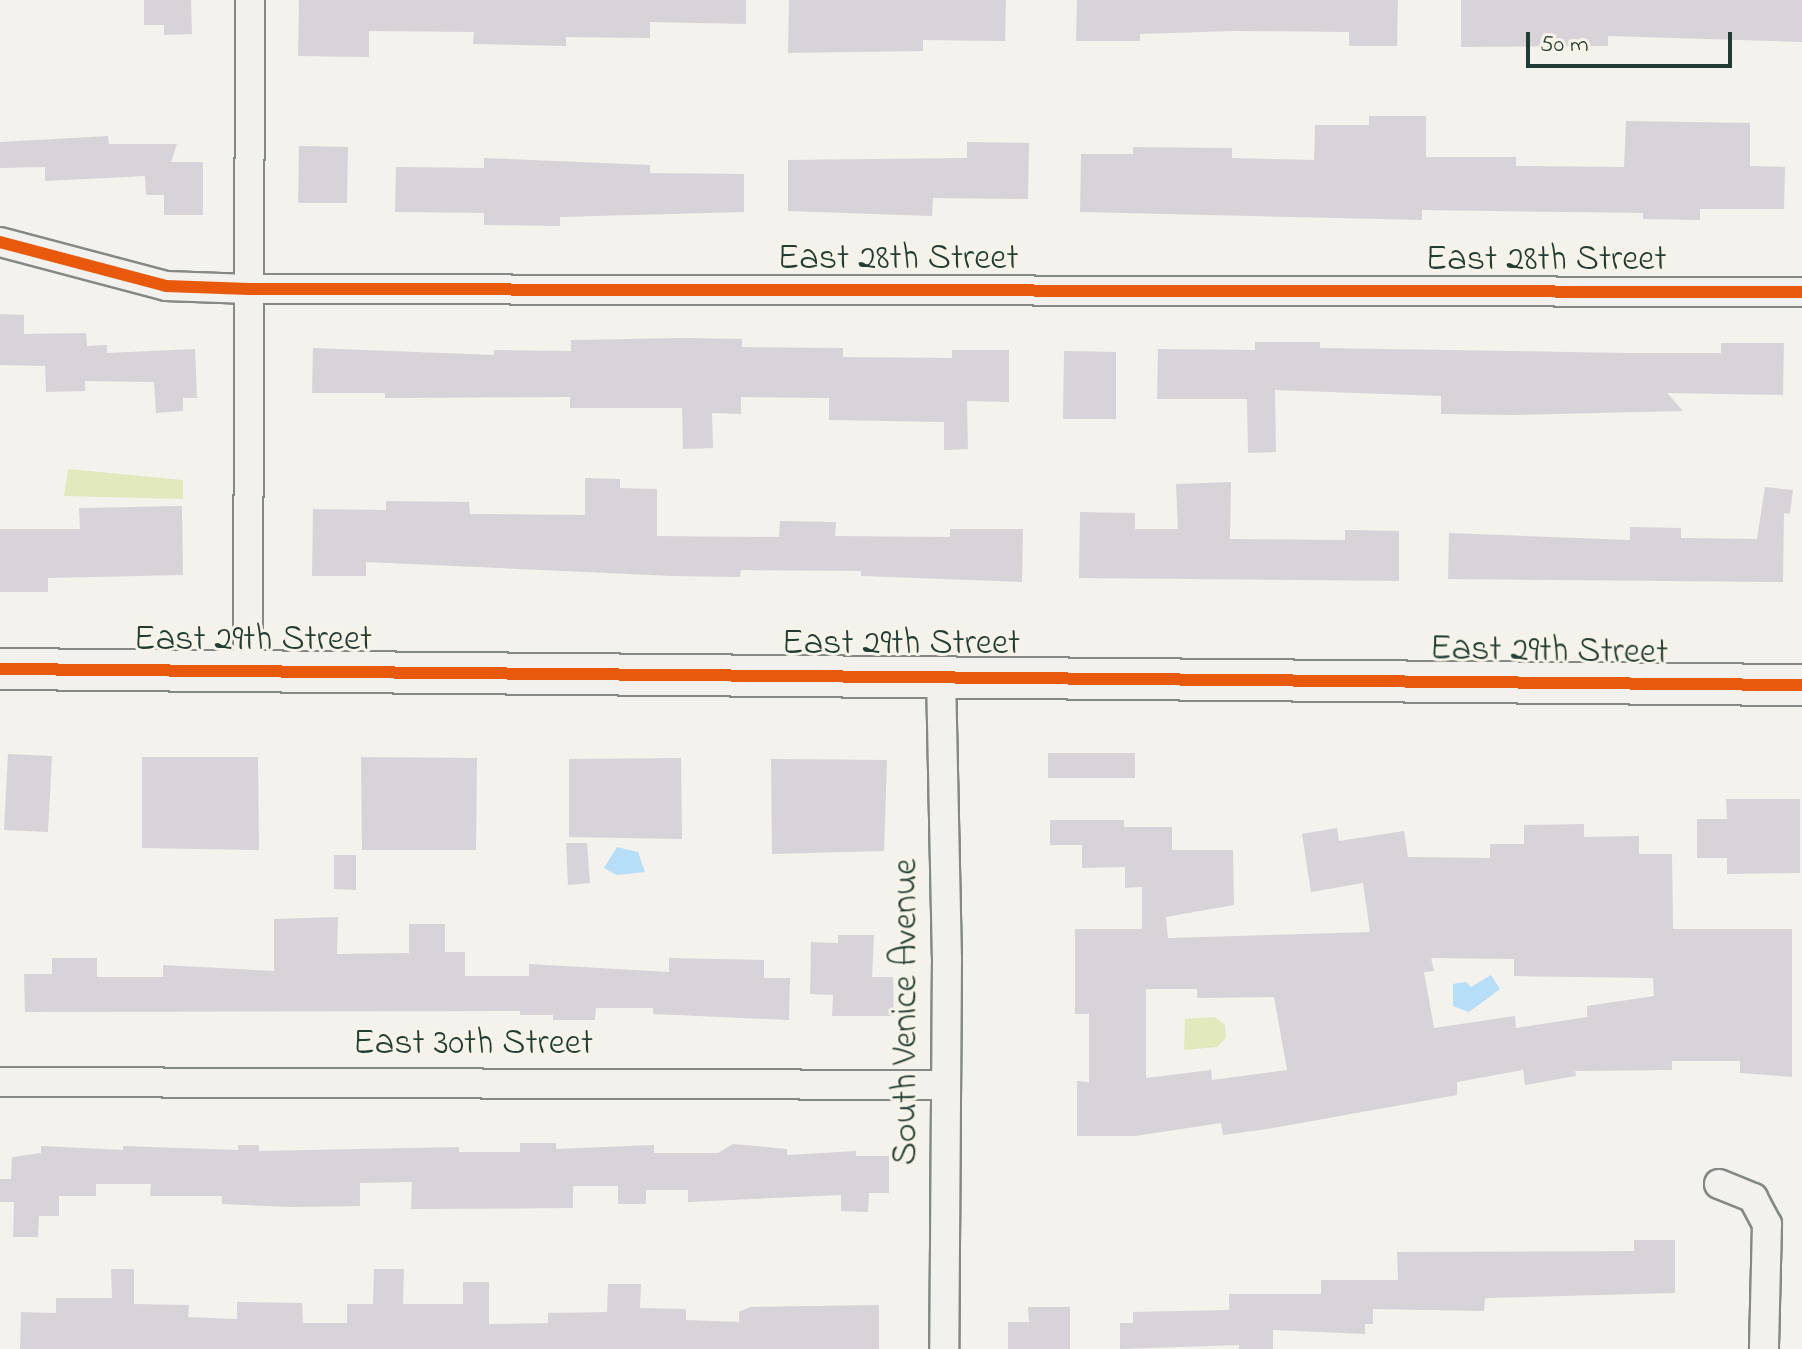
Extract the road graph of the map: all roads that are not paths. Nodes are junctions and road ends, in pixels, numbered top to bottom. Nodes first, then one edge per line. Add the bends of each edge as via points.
1 (250, 0) edge
2 (0, 242) edge
3 (249, 289) junction
4 (1802, 292) edge
5 (0, 669) edge
6 (248, 671) junction
7 (941, 675) junction
8 (1802, 685) edge
9 (0, 1082) edge
10 (945, 1085) junction
11 (1719, 1184) dead end
12 (944, 1349) edge
13 (1764, 1349) edge

1 - 3 street
2 - 3 street, East 28th Street via 166,286
3 - 4 street, East 28th Street
3 - 6 street
5 - 6 street, East 29th Street
6 - 7 street, East 29th Street
7 - 8 street, East 29th Street
7 - 10 street, South Venice Avenue
9 - 10 street, East 30th Street
10 - 12 street, South Venice Avenue
11 - 13 street via 1753,1198 1767,1224

